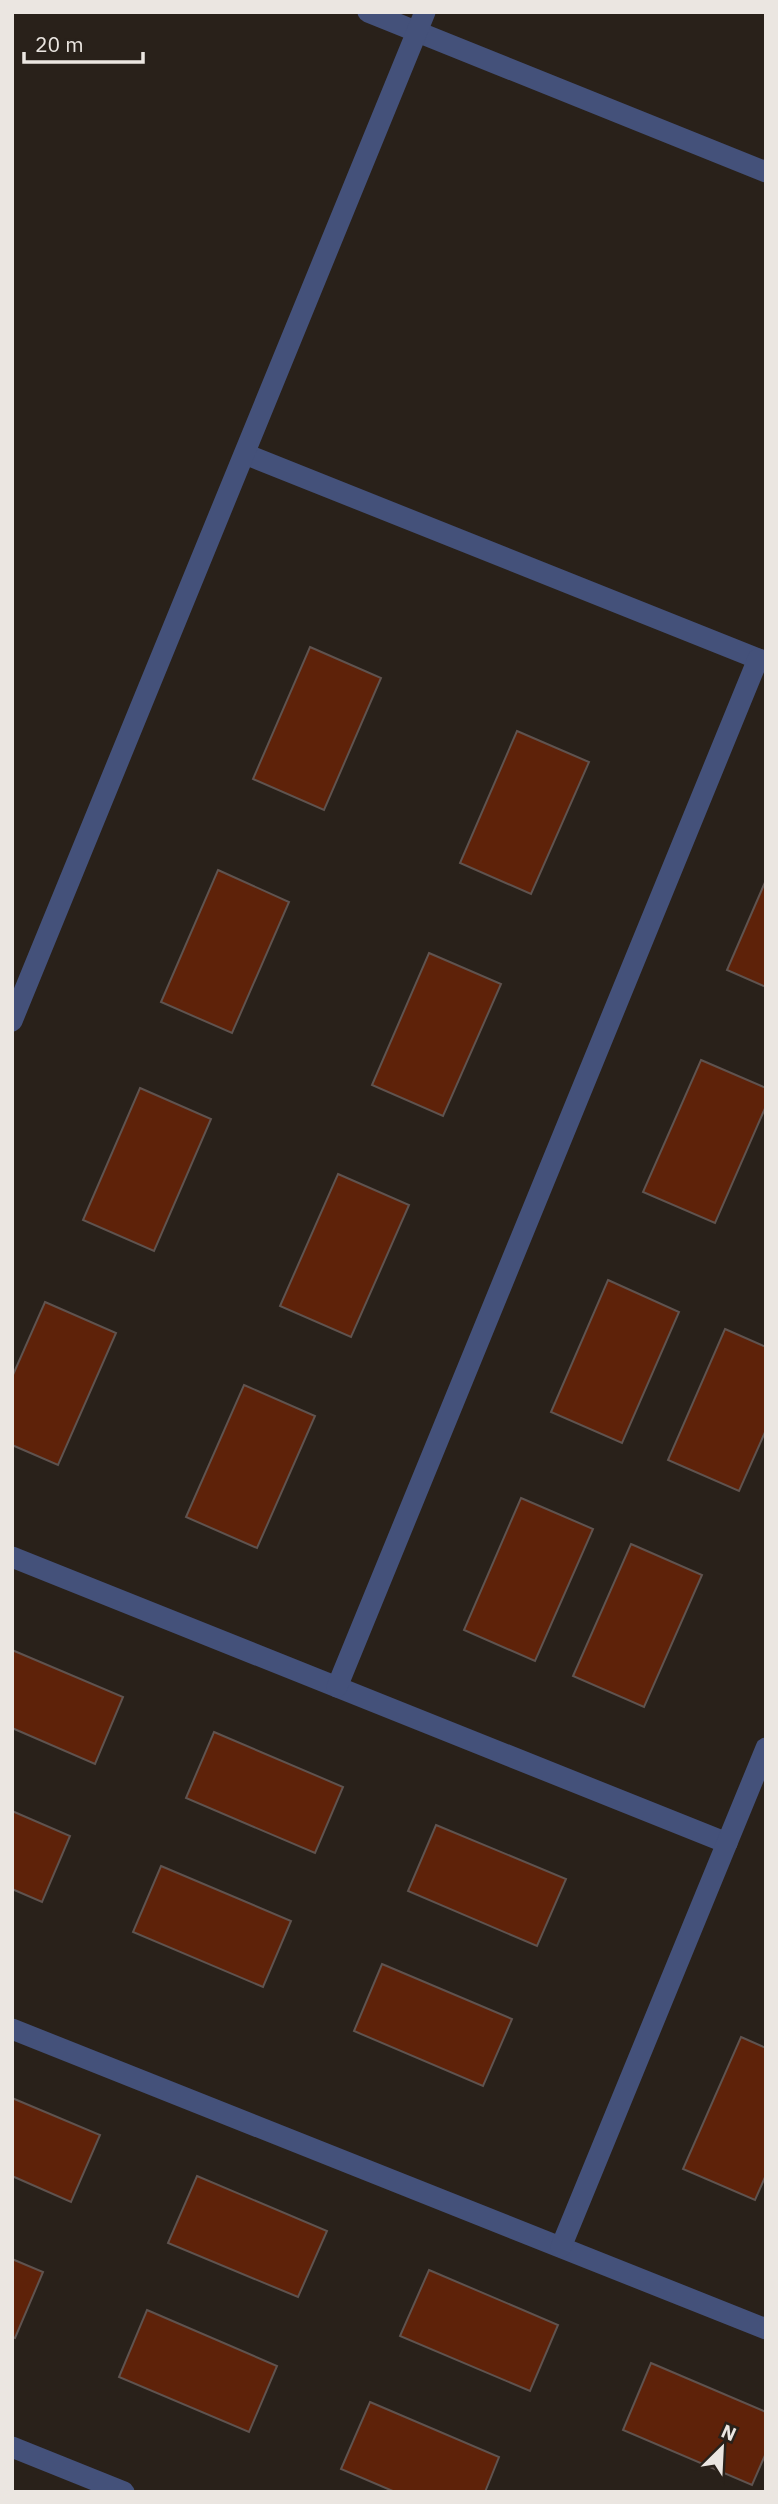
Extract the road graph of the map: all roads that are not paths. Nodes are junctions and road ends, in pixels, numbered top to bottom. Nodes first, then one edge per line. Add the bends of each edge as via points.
1 (368, 12) edge
2 (425, 12) edge
3 (417, 32) junction
4 (766, 172) edge
5 (245, 454) junction
6 (762, 661) edge
7 (12, 1021) edge
8 (12, 1557) edge
9 (337, 1687) junction
10 (766, 1748) edge
11 (727, 1843) junction
12 (12, 2029) edge
13 (561, 2248) junction
14 (766, 2329) edge
15 (12, 2447) edge
16 (124, 2492) edge

1 - 3 lane
2 - 3 lane
3 - 4 lane
3 - 5 lane
5 - 6 lane
5 - 7 lane
6 - 9 lane
8 - 9 lane
9 - 11 lane
10 - 11 lane
11 - 13 lane
12 - 13 lane
13 - 14 lane
15 - 16 lane

